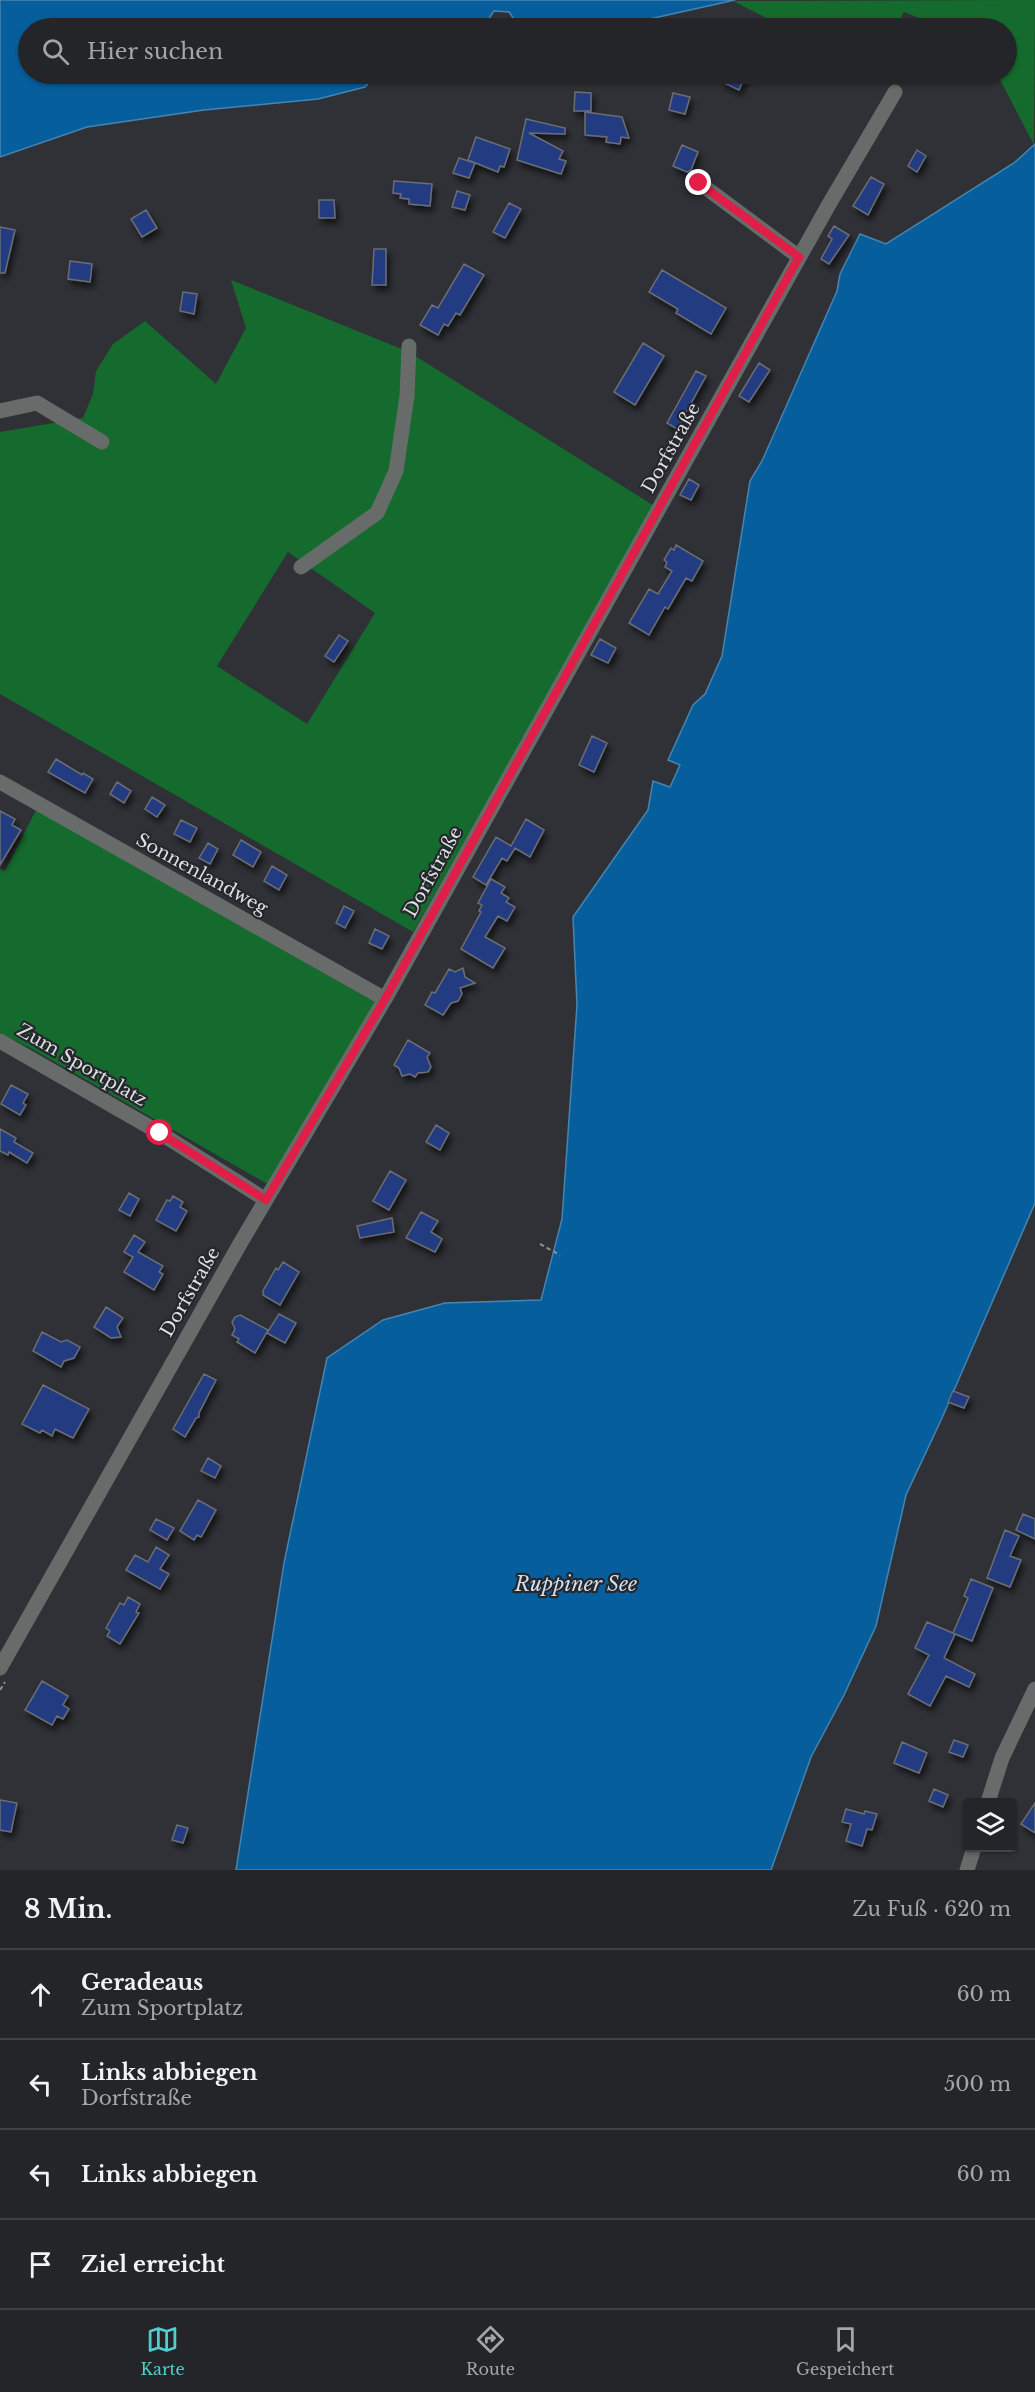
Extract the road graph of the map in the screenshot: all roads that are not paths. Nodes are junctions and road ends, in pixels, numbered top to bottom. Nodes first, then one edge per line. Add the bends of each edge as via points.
1 (895, 92) dead end
2 (694, 179) dead end
3 (799, 257) junction
4 (409, 346) dead end
5 (0, 411) edge
6 (102, 442) dead end
7 (301, 567) dead end
8 (0, 782) edge
9 (385, 999) junction
10 (0, 1041) edge
11 (266, 1200) junction
12 (0, 1668) edge
13 (1035, 1689) edge
14 (990, 1798) edge
15 (973, 1852) edge
16 (967, 1870) edge

1 - 3 street, Dorfstraße
2 - 3 street
3 - 9 street, Dorfstraße
4 - 7 street via 407,396 396,471 378,513
5 - 6 street via 37,403
8 - 9 street, Sonnenlandweg
9 - 11 street, Dorfstraße
10 - 11 street, Zum Sportplatz via 160,1133
11 - 12 street, Dorfstraße
13 - 14 street via 1002,1758
15 - 16 street

